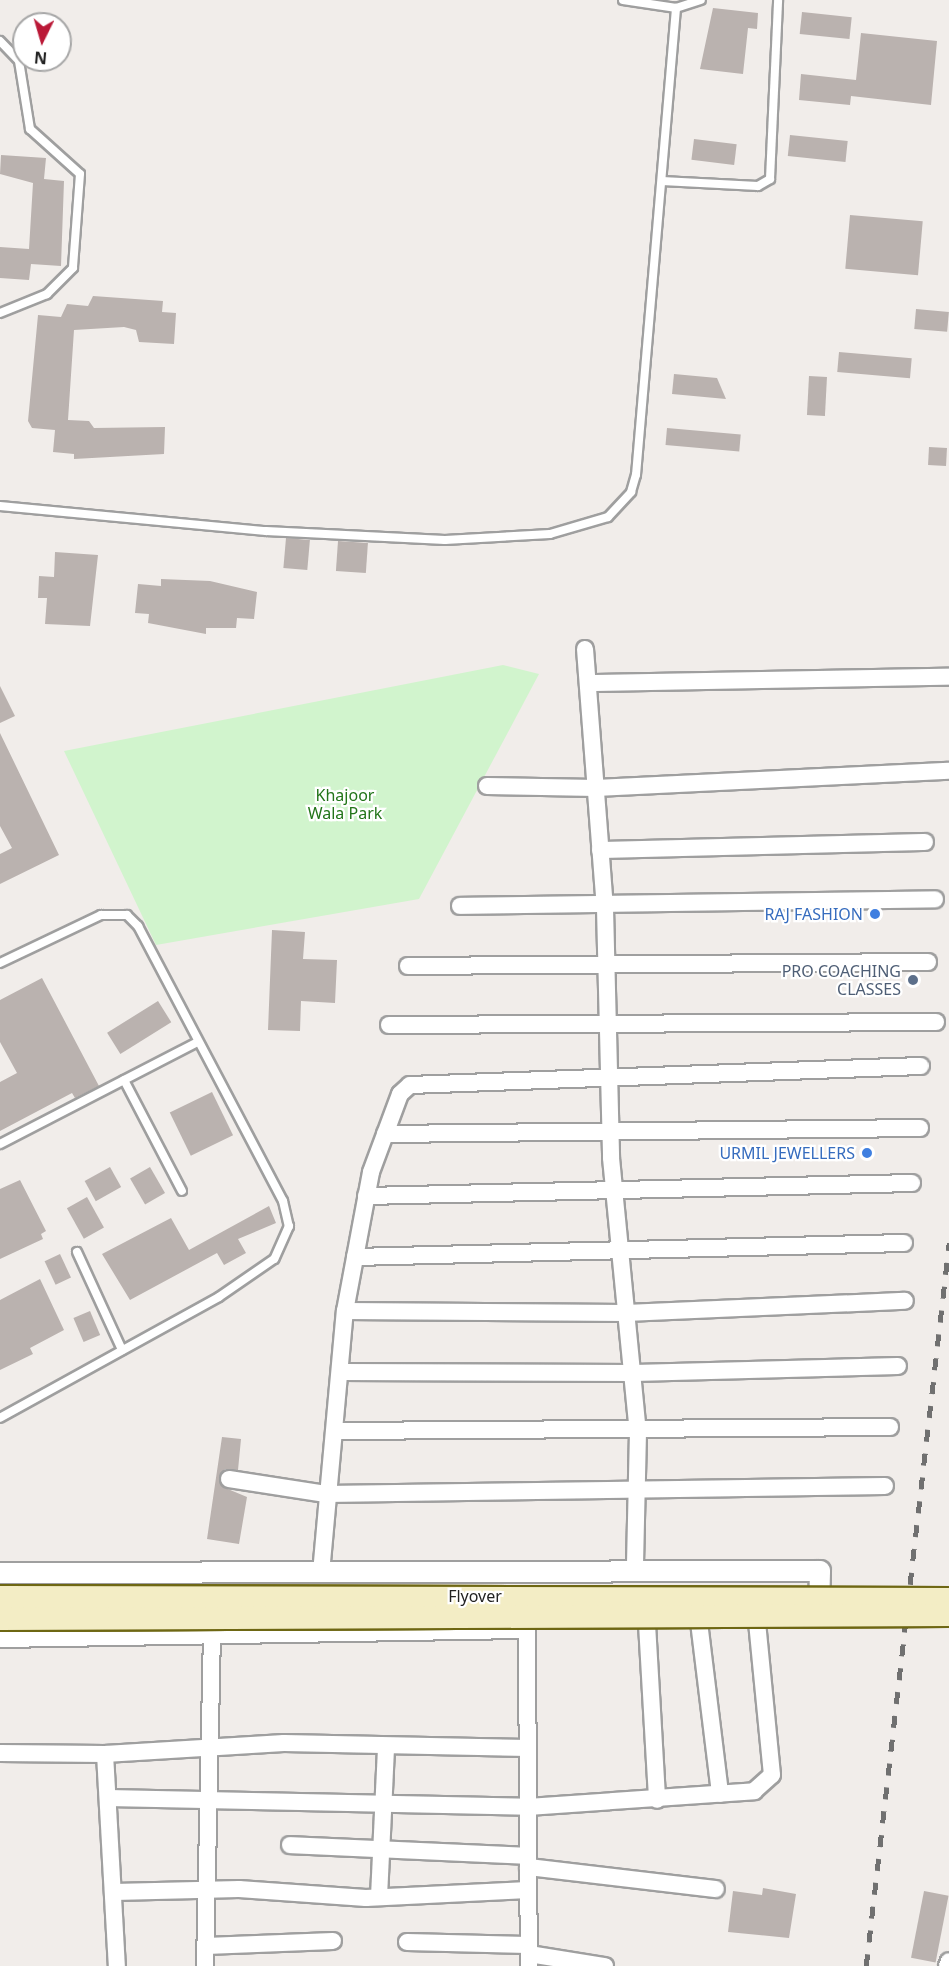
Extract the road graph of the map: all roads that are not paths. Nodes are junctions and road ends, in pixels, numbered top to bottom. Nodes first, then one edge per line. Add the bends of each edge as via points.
1 (623, 0) edge
2 (701, 0) edge
3 (778, 0) edge
4 (676, 8) junction
5 (0, 41) edge
6 (662, 181) junction
7 (0, 313) edge
8 (0, 506) edge
9 (585, 649) dead end
10 (949, 677) edge
11 (589, 683) junction
12 (949, 771) edge
13 (487, 786) dead end
14 (596, 788) junction
15 (925, 842) dead end
16 (600, 850) junction
17 (935, 899) dead end
18 (460, 906) dead end
19 (605, 908) junction
20 (928, 962) dead end
21 (0, 963) edge
22 (408, 966) dead end
23 (608, 967) junction
24 (936, 1022) dead end
25 (389, 1025) dead end
26 (610, 1028) junction
27 (196, 1043) junction
28 (921, 1066) dead end
29 (124, 1080) junction
30 (610, 1080) junction
31 (920, 1128) dead end
32 (385, 1134) junction
33 (610, 1135) junction
34 (0, 1144) edge
35 (912, 1183) dead end
36 (183, 1191) dead end
37 (615, 1192) junction
38 (366, 1196) junction
39 (904, 1243) dead end
40 (77, 1252) dead end
41 (622, 1252) junction
42 (355, 1257) junction
43 (905, 1301) dead end
44 (345, 1311) junction
45 (626, 1313) junction
46 (122, 1350) junction
47 (898, 1366) dead end
48 (341, 1372) junction
49 (634, 1373) junction
50 (0, 1418) edge
51 (890, 1427) dead end
52 (336, 1431) junction
53 (638, 1432) junction
54 (229, 1479) dead end
55 (885, 1486) dead end
56 (634, 1490) junction
57 (326, 1494) junction
58 (635, 1568) junction
59 (354, 1571) junction
60 (0, 1573) edge
61 (321, 1573) junction
62 (379, 1574) junction
63 (0, 1597) edge
64 (949, 1599) edge
65 (949, 1615) edge
66 (0, 1619) edge
67 (699, 1622) junction
68 (757, 1622) junction
69 (647, 1624) junction
70 (527, 1627) junction
71 (354, 1631) junction
72 (377, 1631) junction
73 (212, 1635) junction
74 (0, 1637) edge
75 (209, 1746) junction
76 (386, 1747) junction
77 (528, 1748) junction
78 (0, 1753) edge
79 (105, 1754) junction
80 (720, 1794) junction
81 (108, 1798) junction
82 (208, 1798) junction
83 (657, 1800) junction
84 (385, 1803) junction
85 (528, 1807) junction
86 (290, 1845) dead end
87 (382, 1849) junction
88 (528, 1861) junction
89 (208, 1889) junction
90 (716, 1889) dead end
91 (528, 1890) junction
92 (114, 1892) junction
93 (379, 1897) junction
94 (333, 1941) dead end
95 (407, 1942) dead end
96 (206, 1946) junction
97 (528, 1955) edge
98 (949, 1961) edge
99 (117, 1966) edge
100 (205, 1966) edge
101 (605, 1966) edge
102 (947, 1966) edge

1 - 4 lane
2 - 4 lane
3 - 6 lane via 770,179 758,186
4 - 6 lane
5 - 7 lane via 19,61 30,129 80,174 73,268 48,294
6 - 8 lane via 636,475 631,492 608,517 550,534 445,540 266,531
9 - 11 street
10 - 11 street
11 - 14 street
12 - 14 street
13 - 14 street
14 - 16 street
15 - 16 street
16 - 19 street
17 - 19 street
18 - 19 street
19 - 23 street
20 - 23 street
21 - 27 lane via 101,915 127,915 138,926
22 - 23 street
23 - 26 street
24 - 26 street
25 - 26 street
26 - 30 street
27 - 29 lane
27 - 46 lane via 283,1201 289,1226 274,1259
28 - 30 street
29 - 34 lane
29 - 36 lane
30 - 32 street via 426,1080 400,1094
30 - 33 street
31 - 33 street
32 - 33 street
32 - 38 street
33 - 37 street
35 - 37 street
37 - 38 street
37 - 41 street
38 - 42 street
39 - 41 street
40 - 46 lane
41 - 42 street
41 - 45 street
42 - 44 street
43 - 45 street
44 - 45 street
44 - 48 street
45 - 49 street
46 - 50 lane
47 - 49 street
48 - 49 street
48 - 52 street
49 - 53 street
51 - 53 street
52 - 53 street
52 - 57 street
53 - 56 street
54 - 57 street
55 - 56 street
56 - 57 street
56 - 58 street
57 - 61 street
58 - 62 street
58 - 68 street via 820,1571 819,1621
59 - 61 street
59 - 62 street
59 - 71 street
60 - 61 street
62 - 72 street via 390,1589 407,1593 729,1597 409,1611
63 - 64 main road, Flyover, bridge
65 - 66 main road, Flyover, bridge
67 - 68 street
67 - 69 street
67 - 80 street
68 - 80 street via 772,1775 754,1791
69 - 70 street
69 - 83 street
70 - 72 street
70 - 77 street
71 - 72 street
71 - 73 street
73 - 74 street
73 - 75 street
75 - 76 street
75 - 79 street
75 - 82 street
76 - 77 street
76 - 84 street
77 - 85 street
78 - 79 street
79 - 81 street
80 - 83 street
81 - 82 street
81 - 92 street
82 - 84 street
82 - 89 street
83 - 85 street
84 - 85 street
84 - 87 street
85 - 88 street
86 - 87 street
87 - 88 street
87 - 93 street
88 - 90 street
88 - 91 street
89 - 92 street
89 - 93 street
89 - 96 street
91 - 93 street
91 - 97 street
92 - 99 street
94 - 96 street
95 - 97 street
96 - 100 street
97 - 101 street
98 - 102 street

